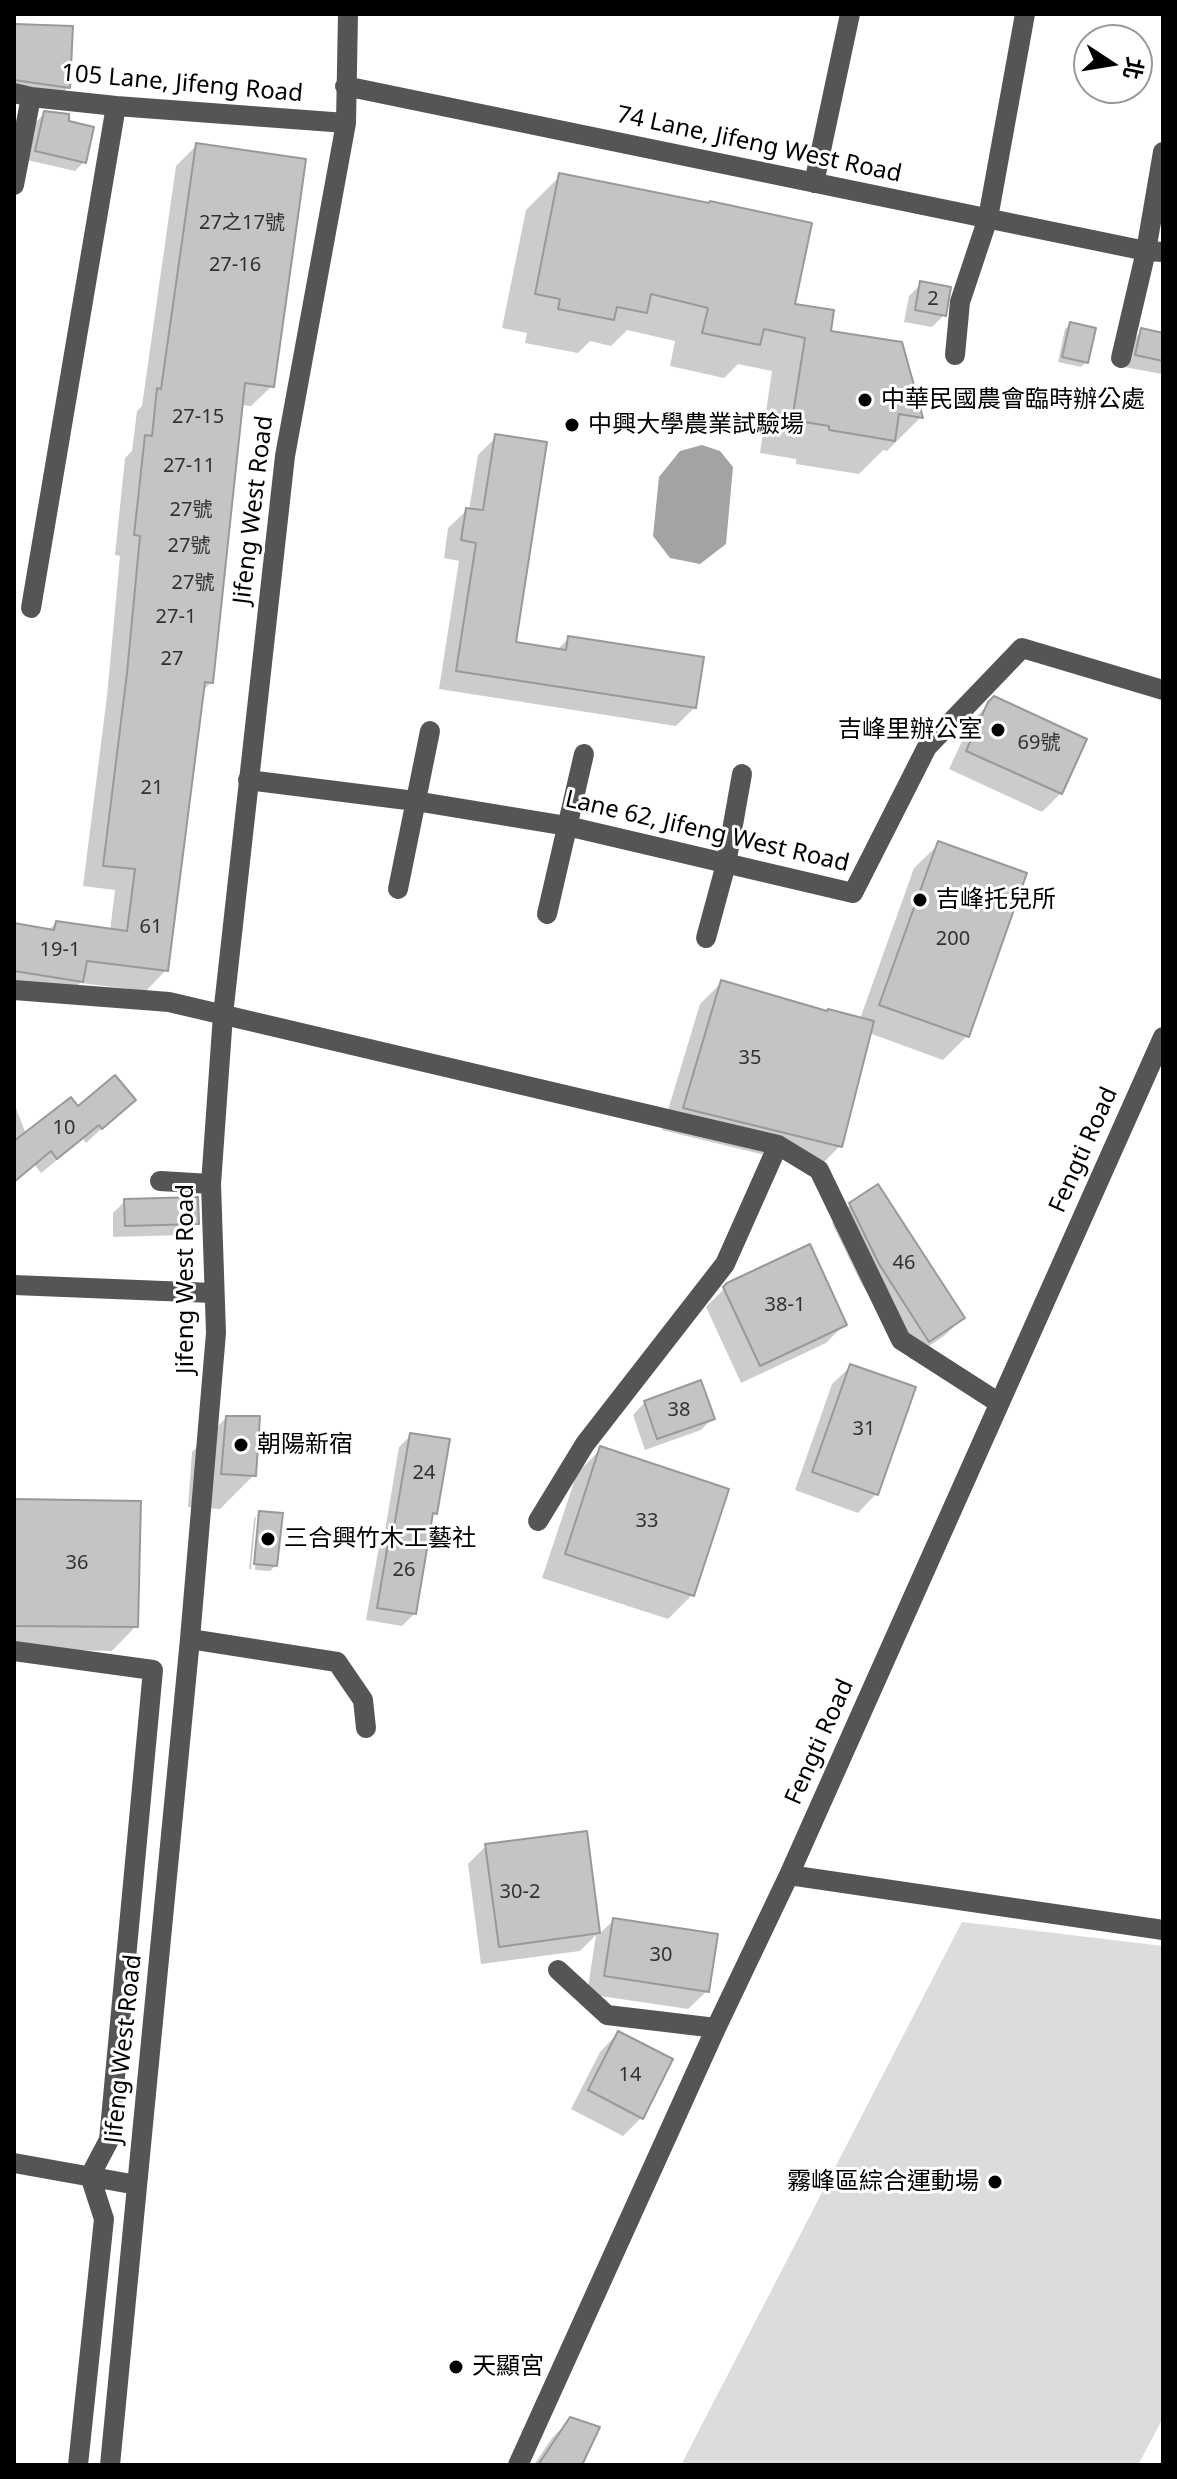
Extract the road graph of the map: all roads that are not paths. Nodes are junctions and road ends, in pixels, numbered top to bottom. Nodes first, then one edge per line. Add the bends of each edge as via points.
1 (348, 14) edge
2 (850, 14) edge
3 (1025, 14) edge
4 (345, 86) junction
5 (22, 95) edge
6 (116, 106) junction
7 (346, 123) junction
8 (1163, 152) edge
9 (814, 183) junction
10 (14, 185) edge
11 (988, 218) junction
12 (1154, 252) edge
13 (955, 355) dead end
14 (1121, 358) dead end
15 (31, 608) dead end
16 (1163, 690) edge
17 (430, 731) dead end
18 (584, 754) dead end
19 (742, 774) dead end
20 (248, 780) junction
21 (415, 801) junction
22 (567, 826) junction
23 (726, 864) junction
24 (398, 889) dead end
25 (547, 914) dead end
26 (706, 938) dead end
27 (14, 990) edge
28 (223, 1015) junction
29 (1163, 1037) edge
30 (778, 1145) junction
31 (160, 1181) dead end
32 (211, 1184) junction
33 (14, 1285) edge
34 (213, 1293) junction
35 (999, 1403) junction
36 (538, 1521) dead end
37 (190, 1639) junction
38 (14, 1651) edge
39 (366, 1728) dead end
40 (789, 1875) junction
41 (1163, 1930) edge
42 (558, 1970) dead end
43 (716, 2028) junction
44 (14, 2163) edge
45 (90, 2176) junction
46 (137, 2185) junction
47 (78, 2465) edge
48 (110, 2465) edge
49 (518, 2465) edge

1 - 4 street, Jifeng West Road
2 - 9 street
3 - 11 street
4 - 7 street, Jifeng West Road
4 - 9 street, 74 Lane, Jifeng West Road
5 - 6 street, 105 Lane, Jifeng Road
5 - 10 street
6 - 7 street, 105 Lane, Jifeng Road
6 - 15 street
7 - 20 street, Jifeng West Road via 285,456
8 - 12 street
9 - 11 street, 74 Lane, Jifeng West Road
11 - 12 street, 74 Lane, Jifeng West Road
11 - 13 street via 960,302
12 - 14 street
16 - 23 street, Lane 62, Jifeng West Road via 1022,648 927,747 853,893
17 - 21 street
18 - 22 street
19 - 23 street
20 - 21 street, Lane 62, Jifeng West Road
20 - 28 street, Jifeng West Road
21 - 22 street, Lane 62, Jifeng West Road
21 - 24 street
22 - 23 street, Lane 62, Jifeng West Road
22 - 25 street
23 - 26 street
27 - 28 street via 169,1002
28 - 30 street
28 - 32 street, Jifeng West Road
29 - 35 street, Fengti Road
30 - 35 street via 819,1170 901,1340
30 - 36 street via 725,1264 585,1444
31 - 32 street
32 - 34 street, Jifeng West Road
33 - 34 street
34 - 37 street, Jifeng West Road via 216,1333
35 - 40 street, Fengti Road
37 - 39 street via 337,1662 363,1700
37 - 46 street, Jifeng West Road
38 - 45 street via 153,1670 109,2140
40 - 41 street
40 - 43 street, Fengti Road
42 - 43 street via 607,2015
43 - 49 street, Fengti Road
44 - 45 street
45 - 46 street
45 - 47 street via 104,2219
46 - 48 street, Jifeng West Road

